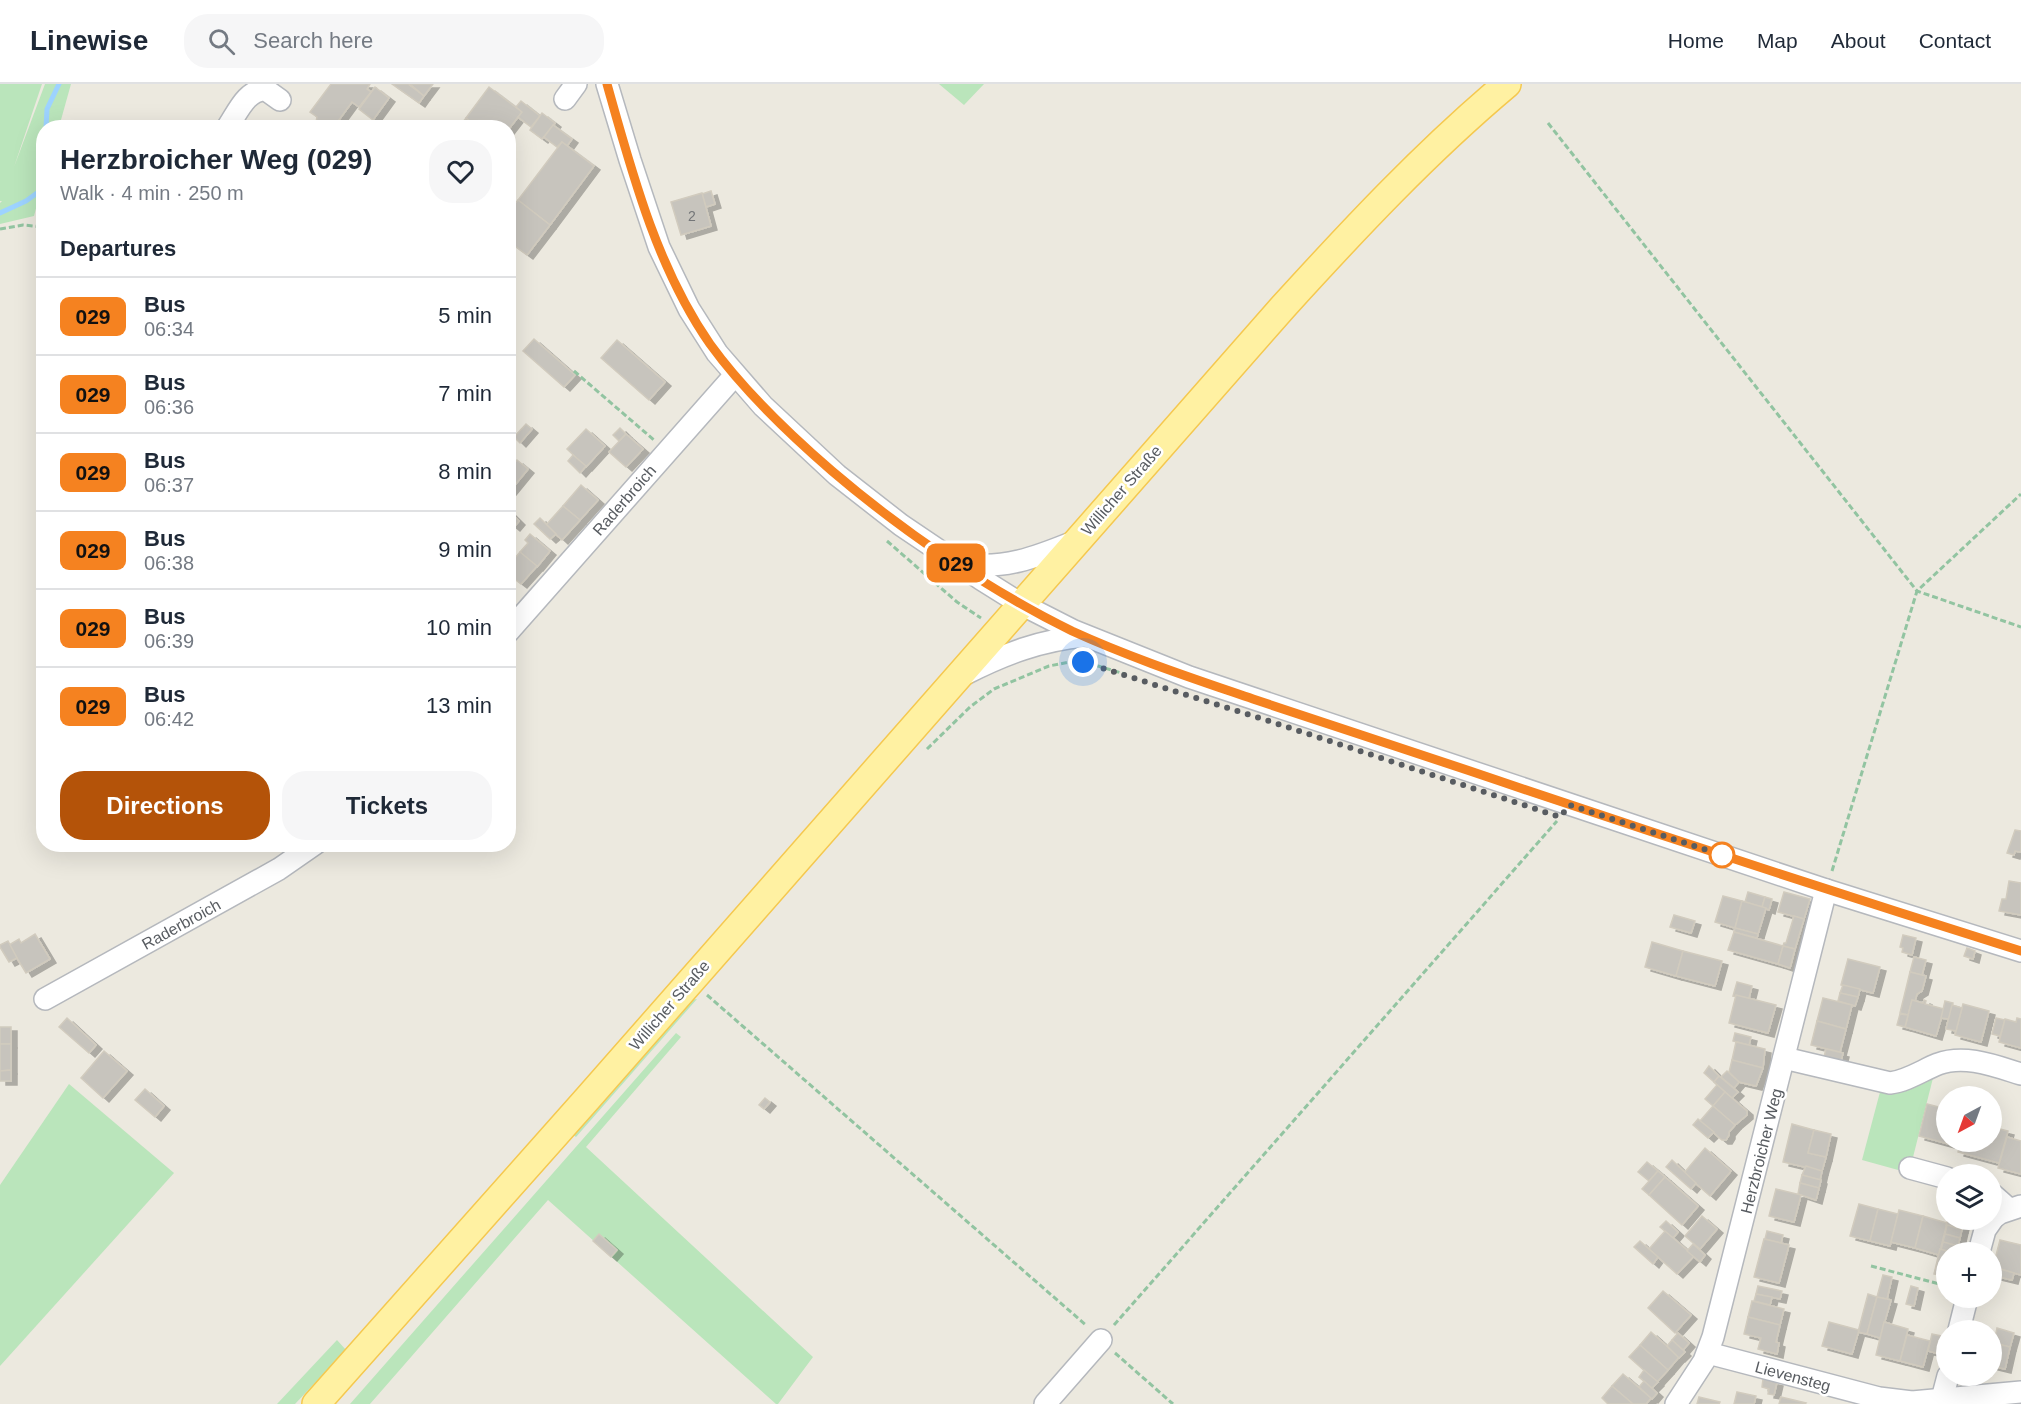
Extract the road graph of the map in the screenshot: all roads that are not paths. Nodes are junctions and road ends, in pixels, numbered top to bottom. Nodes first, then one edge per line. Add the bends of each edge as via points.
1 (607, 84) edge
2 (1507, 84) edge
3 (280, 99) dead end
4 (232, 120) edge
5 (735, 375) junction
6 (1077, 541) junction
7 (956, 562) junction
8 (1021, 604) junction
9 (516, 619) edge
10 (1085, 636) junction
11 (956, 678) junction
12 (303, 852) edge
13 (1826, 890) junction
14 (2021, 951) edge
15 (45, 999) dead end
16 (1784, 1058) junction
17 (2021, 1074) edge
18 (1910, 1168) dead end
19 (1936, 1175) edge
20 (2003, 1213) edge
21 (1982, 1242) edge
22 (1101, 1340) road end
23 (1707, 1353) junction
24 (1945, 1386) edge
25 (2021, 1392) edge
26 (1942, 1399) junction
27 (316, 1404) edge
28 (1045, 1404) edge
29 (1676, 1404) edge

1 - 5 street via 633,171 678,290
2 - 6 main road, Willicher Straße via 1378,206 1221,376
3 - 4 street via 266,90 255,91
5 - 7 street via 837,475
5 - 9 street, Raderbroich
6 - 7 street via 1020,562 985,566
6 - 8 main road, Willicher Straße
7 - 8 street
8 - 10 street
8 - 11 main road, Willicher Straße
10 - 11 street via 1023,648
10 - 13 street via 1190,678
11 - 27 main road, Willicher Straße
12 - 15 street, Raderbroich
13 - 14 street
13 - 16 street, Herzbroicher Weg
16 - 17 street via 1890,1083 1951,1060 1981,1062
16 - 23 street, Herzbroicher Weg
18 - 19 street
20 - 21 street via 1985,1230
22 - 28 street
23 - 26 street, Lievensteg via 1888,1400
23 - 29 street, Herzbroicher Weg
24 - 26 street
25 - 26 street, Lievensteg

